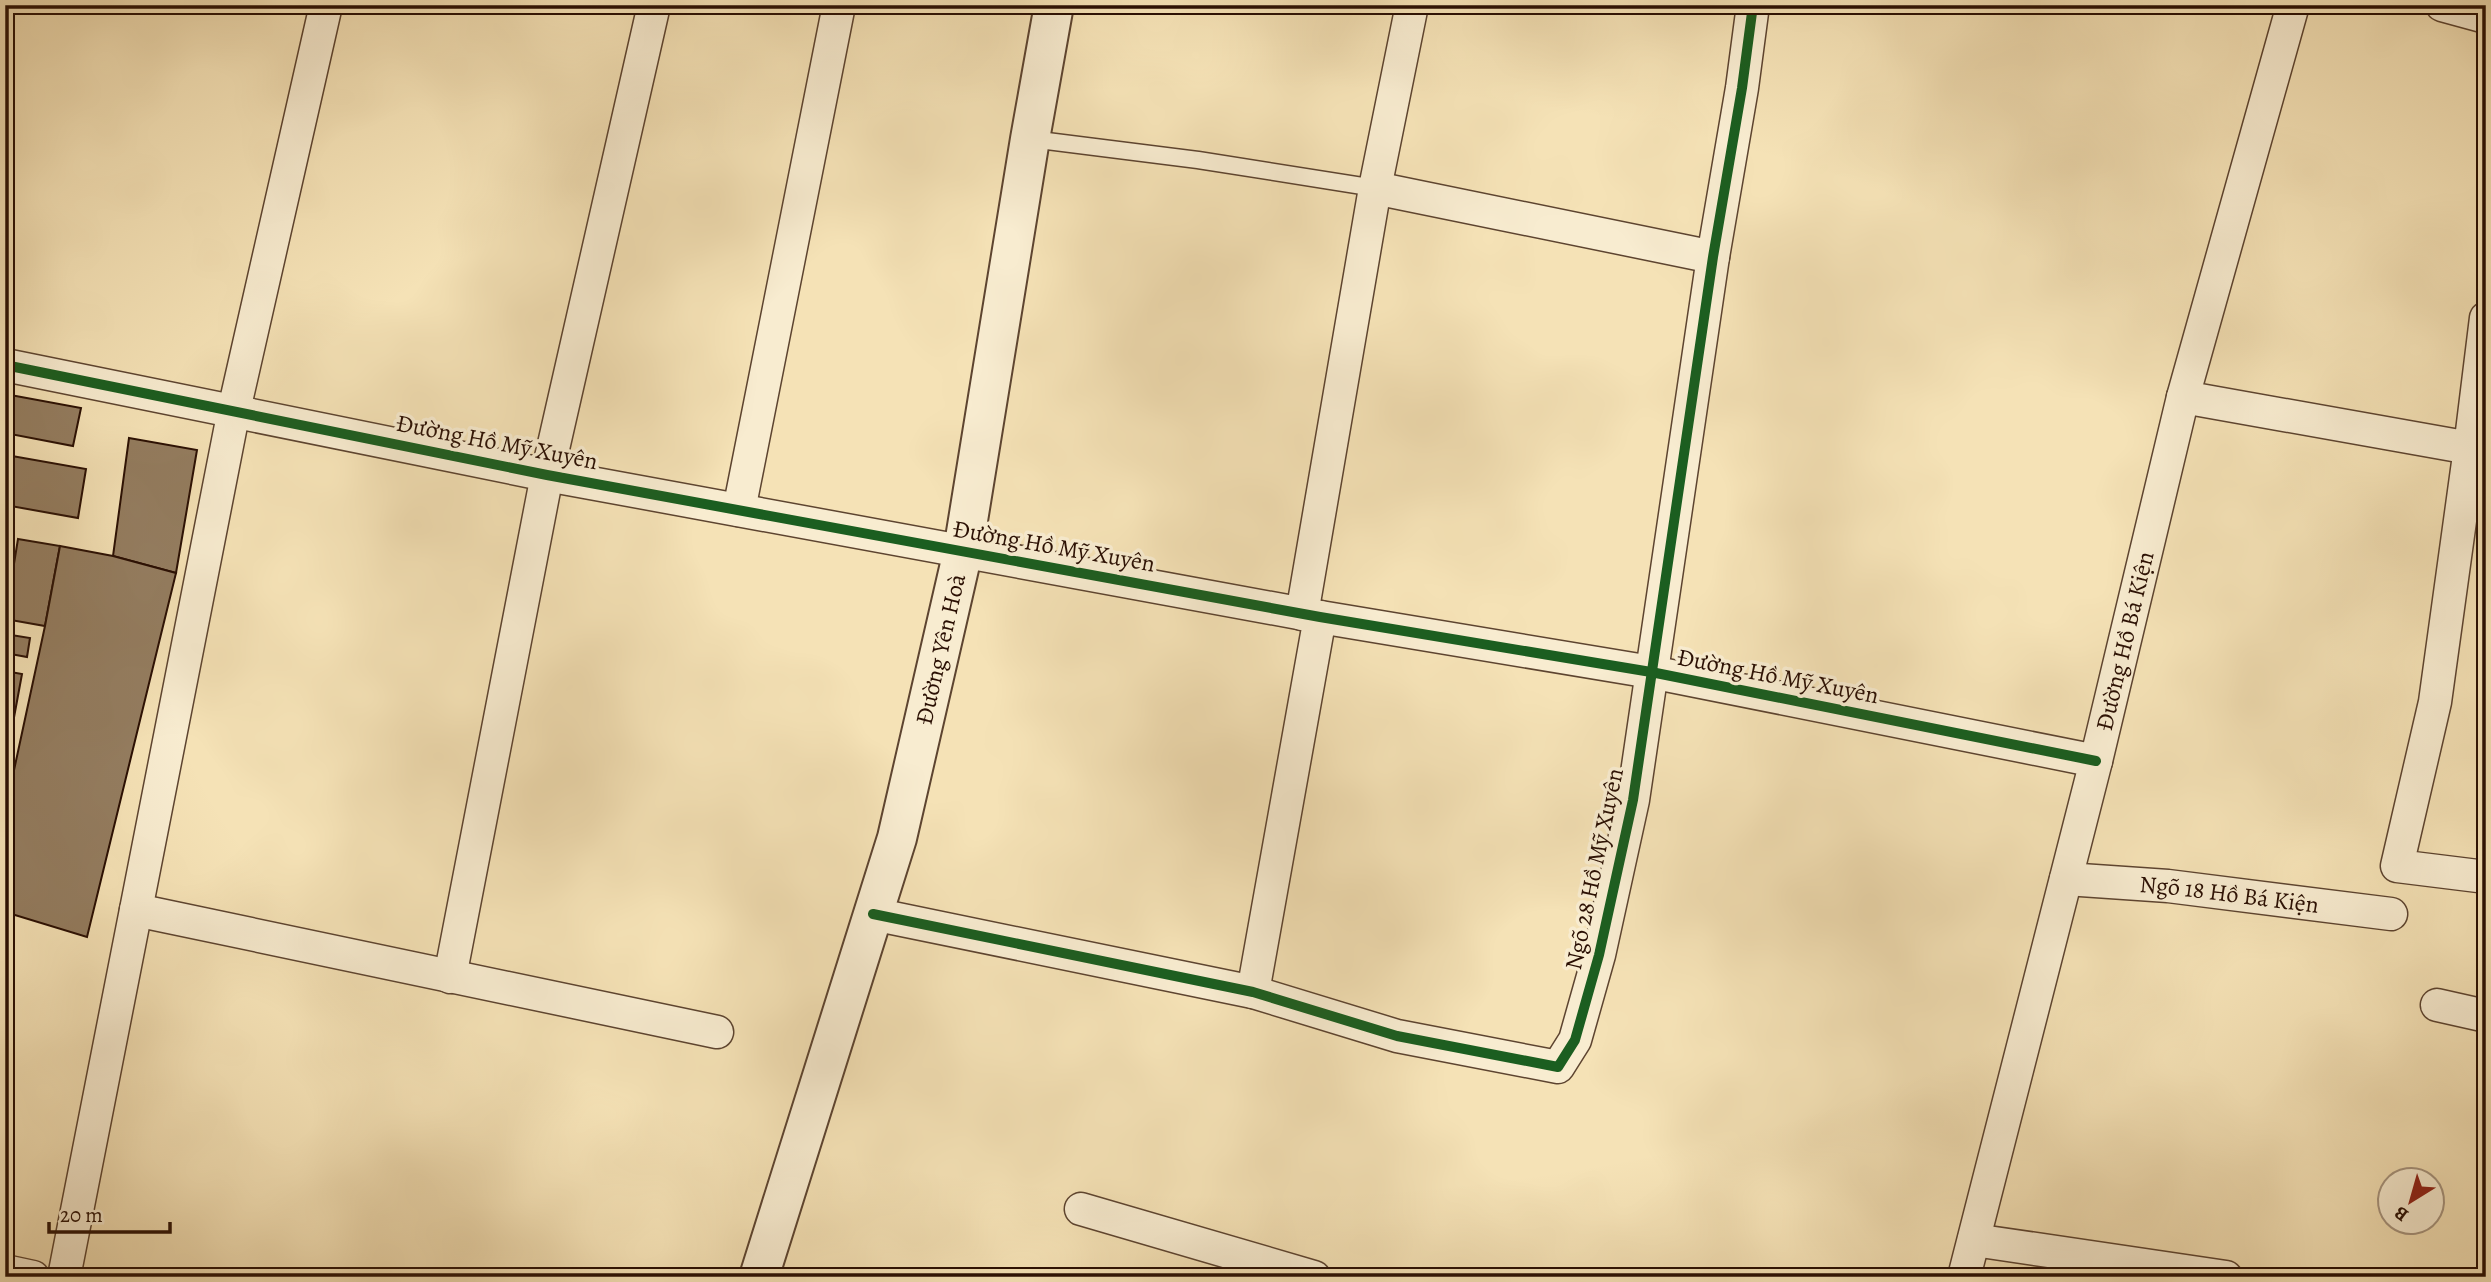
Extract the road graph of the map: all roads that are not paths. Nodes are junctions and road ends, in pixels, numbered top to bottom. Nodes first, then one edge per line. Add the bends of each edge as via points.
1 (326, 5) edge
2 (654, 5) edge
3 (839, 5) edge
4 (1054, 5) edge
5 (1412, 5) edge
6 (1753, 5) edge
7 (2292, 5) edge
8 (2442, 5) edge
9 (2486, 17) edge
10 (1030, 139) junction
11 (1375, 188) junction
12 (1713, 257) junction
13 (2486, 318) edge
14 (5, 365) edge
15 (2183, 397) junction
16 (234, 410) junction
17 (2478, 449) edge
18 (547, 475) junction
19 (739, 510) junction
20 (963, 551) junction
21 (1311, 615) junction
22 (1651, 673) junction
23 (2096, 761) junction
24 (2486, 877) edge
25 (2066, 879) junction
26 (136, 910) junction
27 (873, 914) junction
28 (2391, 914) dead end
29 (450, 977) junction
30 (1254, 992) junction
31 (2437, 1005) dead end
32 (2486, 1016) edge
33 (717, 1032) dead end
34 (1081, 1209) dead end
35 (1974, 1240) junction
36 (5, 1271) edge
37 (33, 1277) edge
38 (64, 1277) edge
39 (759, 1277) edge
40 (1314, 1277) edge
41 (1964, 1277) edge
42 (2226, 1277) edge

1 - 16 street
2 - 18 street
3 - 19 street
4 - 10 street, Đường Yên Hoà
5 - 11 street
6 - 12 street, Ngõ 28 Hồ Mỹ Xuyên
7 - 15 street, Đường Hồ Bá Kiện
8 - 9 street
10 - 11 lane
10 - 20 street, Đường Yên Hoà
11 - 12 street
11 - 21 street
12 - 22 street, Ngõ 28 Hồ Mỹ Xuyên
13 - 17 street
14 - 16 street, Đường Hồ Mỹ Xuyên
15 - 17 street
15 - 23 street, Đường Hồ Bá Kiện
16 - 18 street, Đường Hồ Mỹ Xuyên
16 - 26 street
17 - 24 street via 2435,702 2397,866
18 - 19 street, Đường Hồ Mỹ Xuyên
18 - 29 street
19 - 20 street, Đường Hồ Mỹ Xuyên
20 - 21 street, Đường Hồ Mỹ Xuyên
20 - 27 street, Đường Yên Hoà via 897,838
21 - 22 street, Đường Hồ Mỹ Xuyên
21 - 30 street
22 - 23 street, Đường Hồ Mỹ Xuyên
22 - 30 street, Ngõ 28 Hồ Mỹ Xuyên via 1633,800 1599,955 1575,1040 1558,1067 1397,1036
23 - 25 street, Đường Hồ Bá Kiện
25 - 28 street, Ngõ 18 Hồ Bá Kiện via 2217,891
25 - 35 street, Đường Hồ Bá Kiện
26 - 29 street
26 - 38 street
27 - 30 street
27 - 39 street, Đường Yên Hoà
29 - 33 street
31 - 32 street
34 - 40 street
35 - 41 street, Đường Hồ Bá Kiện
35 - 42 street
36 - 37 street

